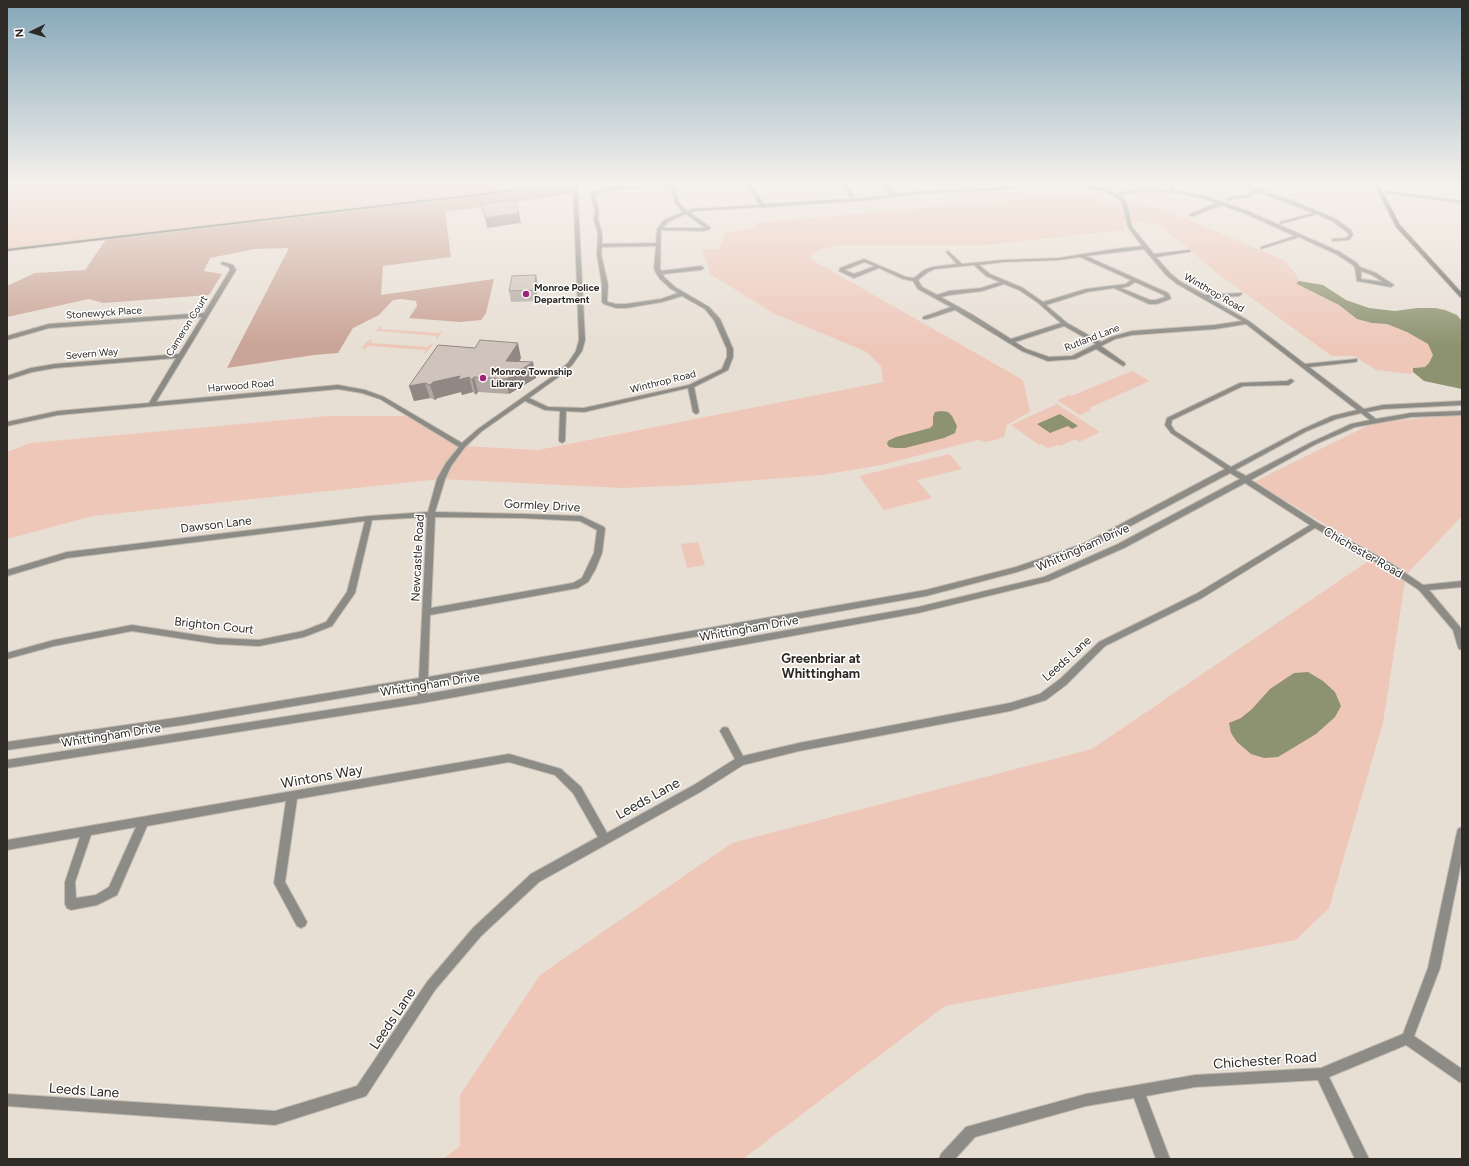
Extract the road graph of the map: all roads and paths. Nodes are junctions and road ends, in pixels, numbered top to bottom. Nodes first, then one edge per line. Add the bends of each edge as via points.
1 (115, 237) edge
2 (579, 237) edge
3 (600, 237) edge
4 (658, 237) edge
5 (1138, 237) edge
6 (1294, 237) edge
7 (1301, 237) edge
8 (1349, 237) edge
9 (1408, 237) edge
10 (1334, 240) dead end
11 (658, 244) junction
12 (600, 246) junction
13 (1145, 247) junction
14 (1263, 248) dead end
15 (7, 250) edge
16 (1188, 251) dead end
17 (948, 252) dead end
18 (1082, 256) junction
19 (1152, 256) junction
20 (223, 263) dead end
21 (974, 263) junction
22 (960, 265) junction
23 (879, 266) junction
24 (701, 268) dead end
25 (1358, 268) junction
26 (659, 272) junction
27 (915, 280) junction
28 (1135, 280) junction
29 (1004, 282) junction
30 (1115, 287) junction
31 (682, 294) junction
32 (1239, 294) dead end
33 (1462, 296) edge
34 (936, 297) junction
35 (1205, 297) junction
36 (1042, 304) junction
37 (954, 308) junction
38 (204, 315) junction
39 (925, 318) dead end
40 (1247, 322) junction
41 (1065, 324) junction
42 (7, 338) edge
43 (1012, 341) junction
44 (1098, 345) junction
45 (179, 356) junction
46 (1355, 360) dead end
47 (1123, 364) dead end
48 (1303, 366) junction
49 (7, 378) edge
50 (1291, 381) dead end
51 (691, 386) junction
52 (525, 399) junction
53 (152, 403) junction
54 (1462, 403) edge
55 (563, 410) junction
56 (1362, 411) junction
57 (696, 412) dead end
58 (1462, 413) edge
59 (1375, 421) junction
60 (7, 424) edge
61 (562, 441) dead end
62 (463, 446) junction
63 (1230, 470) junction
64 (1244, 479) junction
65 (431, 514) junction
66 (369, 518) junction
67 (1314, 525) junction
68 (7, 573) edge
69 (1462, 584) edge
70 (1422, 588) junction
71 (427, 612) junction
72 (1462, 647) edge
73 (7, 656) edge
74 (423, 681) junction
75 (422, 699) junction
76 (725, 731) dead end
77 (7, 746) edge
78 (741, 761) junction
79 (7, 764) edge
80 (292, 796) junction
81 (144, 821) junction
82 (88, 830) junction
83 (1462, 832) edge
84 (605, 840) junction
85 (7, 845) edge
86 (301, 922) dead end
87 (1407, 1038) junction
88 (1321, 1074) junction
89 (1462, 1078) edge
90 (1138, 1091) junction
91 (7, 1100) edge
92 (946, 1159) edge
93 (1163, 1159) edge
94 (1362, 1159) edge

1 - 15 street
2 - 52 street, Newcastle Road via 582,340 579,351 570,364
3 - 12 street
4 - 11 street
5 - 13 street, Winthrop Road
6 - 14 street
7 - 25 street via 1347,257
8 - 10 street
9 - 33 street
11 - 12 street
11 - 26 street
12 - 31 street via 606,304 626,306
13 - 18 street
13 - 19 street, Winthrop Road
16 - 19 street
17 - 22 street
18 - 21 street via 1038,261
18 - 28 street
19 - 35 street, Winthrop Road via 1179,283
20 - 38 street, Cameron Court via 231,266 232,270
21 - 22 street
21 - 29 street via 988,275
22 - 27 street via 934,268
23 - 23 street via 864,260 842,271 854,276
23 - 27 street
24 - 26 street
25 - 25 street via 1359,280 1391,285 1374,274
26 - 31 street, Winthrop Road via 662,278
27 - 34 street, Rutland Lane via 920,288
28 - 30 street via 1127,285
28 - 30 street via 1166,294 1168,298 1148,302
29 - 34 street via 982,289
29 - 36 street
30 - 36 street via 1086,291
31 - 51 street, Winthrop Road via 707,308 717,319 730,349 730,358 725,370
32 - 35 street
34 - 37 street, Rutland Lane
35 - 40 street, Winthrop Road
36 - 41 street
37 - 39 street
37 - 43 street, Rutland Lane
38 - 42 street, Stonewyck Place via 49,326
38 - 45 street, Cameron Court
40 - 44 street, Rutland Lane via 1132,333
40 - 48 street, Winthrop Road
41 - 43 street
41 - 44 street
43 - 44 street, Rutland Lane via 1024,350 1048,359 1073,358
44 - 47 street
45 - 49 street, Severn Way via 55,366
45 - 53 street, Cameron Court
46 - 48 street
48 - 56 street, Winthrop Road
50 - 63 street, Chichester Road via 1242,384 1169,419 1168,425 1172,432
51 - 55 street, Winthrop Road via 584,410
51 - 57 street
52 - 55 street, Winthrop Road via 546,409
52 - 62 street, Newcastle Road via 480,430
53 - 60 street, Harwood Road via 58,413
53 - 62 street, Harwood Road via 338,387 363,390 382,398
54 - 56 street, Whittingham Drive via 1383,407
55 - 61 street
56 - 59 street, Winthrop Road
56 - 63 street, Whittingham Drive via 1334,417
58 - 59 street, Whittingham Drive via 1411,415
59 - 64 street, Whittingham Drive via 1353,426 1314,443
62 - 65 street, Newcastle Road via 441,479
63 - 64 street, Chichester Road
63 - 74 street, Whittingham Drive via 1088,545 1017,569 926,593
64 - 67 street, Chichester Road
64 - 75 street, Whittingham Drive via 1121,546 1046,580 918,610
65 - 66 street, Dawson Lane
65 - 71 street, Newcastle Road
65 - 71 street, Gormley Drive via 581,519 601,529 601,535 598,553 591,570 585,580 575,586
66 - 68 street, Dawson Lane via 67,555
66 - 73 street, Brighton Court via 351,593 329,624 304,634 259,643 217,641 132,628 54,643
67 - 70 street, Chichester Road via 1389,566
67 - 78 street, Leeds Lane via 1199,596 1102,644 1063,682 1043,697 1010,707
69 - 70 street
70 - 72 street, Chichester Road via 1457,630
71 - 74 street, Newcastle Road
74 - 75 street, Newcastle Road
74 - 77 street, Whittingham Drive via 189,720
75 - 79 street, Whittingham Drive
76 - 78 street
78 - 84 street, Leeds Lane
80 - 81 street, Wintons Way
80 - 84 street, Wintons Way via 509,758 558,772 577,790
80 - 86 street via 279,883
81 - 82 street, Wintons Way
81 - 82 street via 113,892 97,900 71,904 70,882
82 - 85 street, Wintons Way
83 - 87 street via 1434,968
84 - 91 street, Leeds Lane via 535,878 477,932 431,986 360,1091 275,1118
87 - 88 street, Chichester Road
87 - 89 street
88 - 90 street, Chichester Road via 1195,1081
88 - 94 street
90 - 92 street, Chichester Road via 1086,1100 971,1132
90 - 93 street

